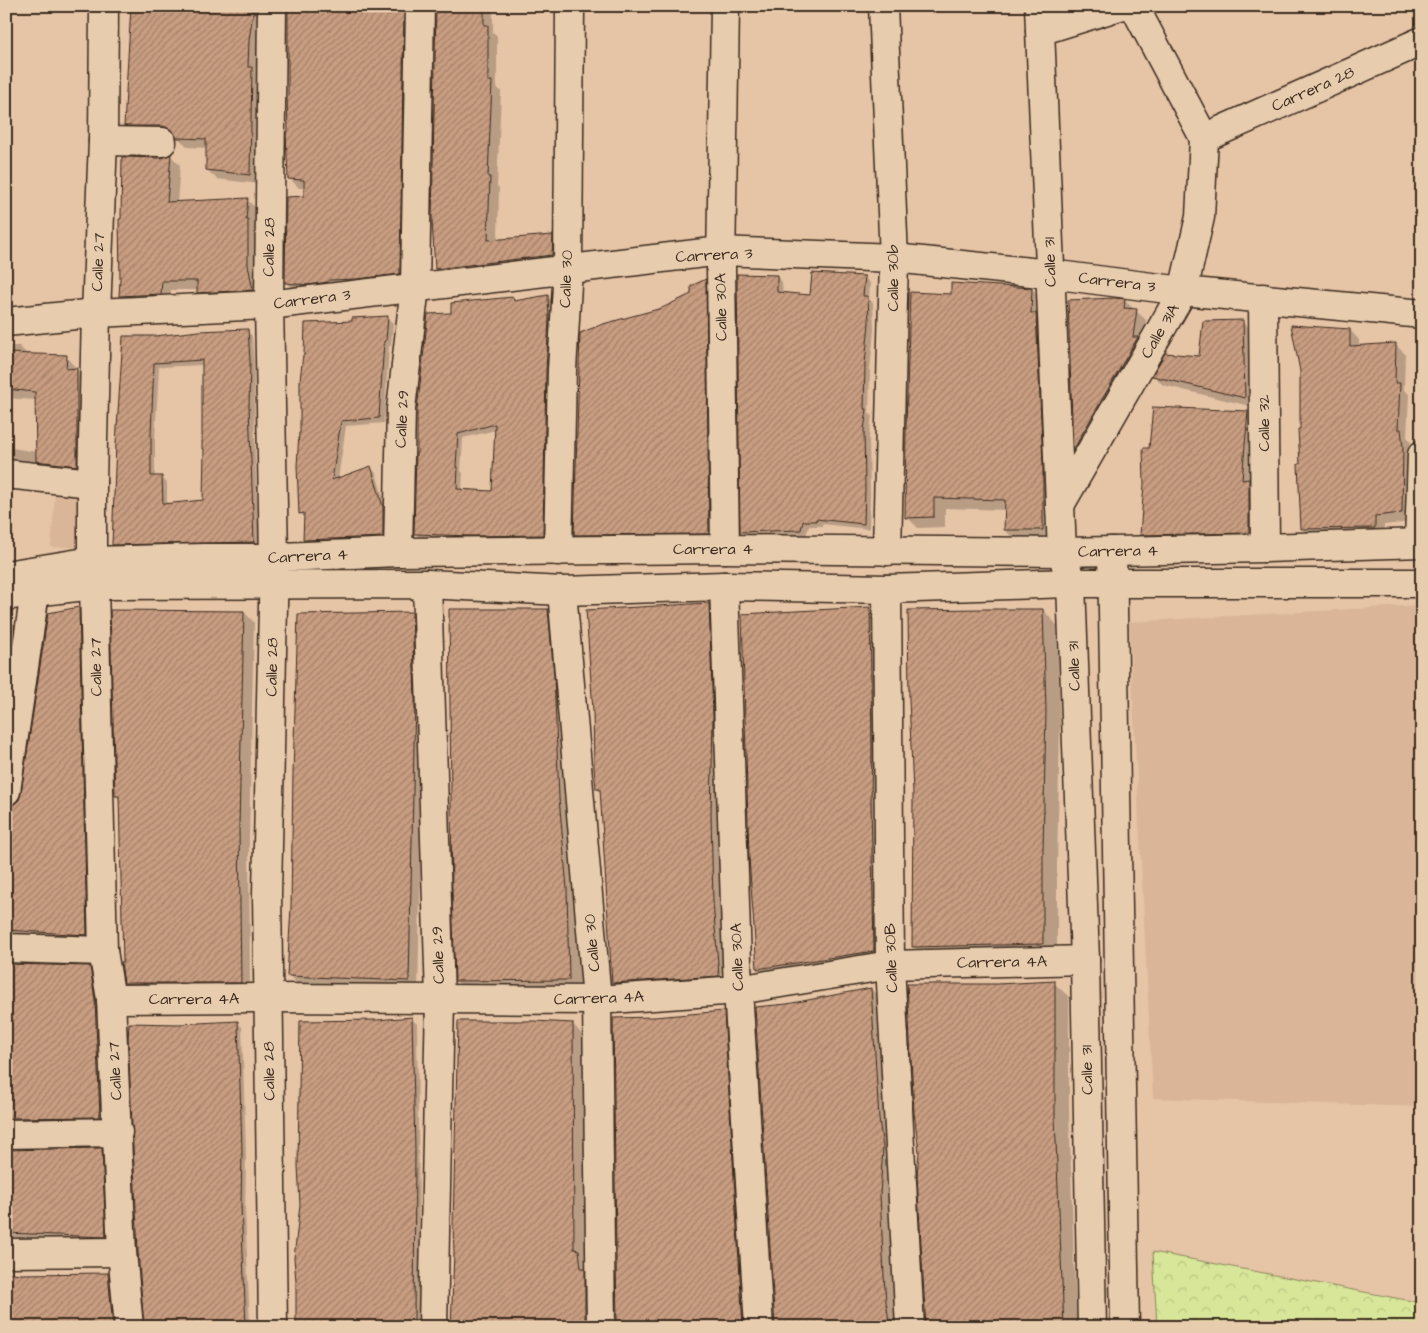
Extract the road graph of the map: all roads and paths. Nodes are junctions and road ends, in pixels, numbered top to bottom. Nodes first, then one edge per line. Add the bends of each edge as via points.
1 (104, 6) edge
2 (272, 6) edge
3 (420, 6) edge
4 (570, 6) edge
5 (725, 6) edge
6 (884, 6) edge
7 (1120, 6) edge
8 (1134, 6) edge
9 (1040, 19) edge
10 (1422, 41) edge
11 (1204, 138) junction
12 (103, 141) junction
13 (162, 142) dead end
14 (721, 251) junction
15 (894, 258) junction
16 (568, 268) junction
17 (1050, 274) junction
18 (415, 286) junction
19 (1183, 291) junction
20 (1263, 298) junction
21 (268, 305) junction
22 (96, 313) junction
23 (1422, 314) edge
24 (6, 322) edge
25 (1422, 455) edge
26 (6, 474) edge
27 (92, 482) junction
28 (1060, 505) junction
29 (1420, 543) edge
30 (1264, 548) junction
31 (726, 549) junction
32 (558, 551) junction
33 (888, 551) junction
34 (1112, 551) junction
35 (398, 552) junction
36 (1062, 552) junction
37 (274, 557) junction
38 (93, 573) junction
39 (6, 575) edge
40 (1071, 583) junction
41 (1422, 583) edge
42 (427, 584) junction
43 (1112, 584) junction
44 (274, 585) junction
45 (724, 586) junction
46 (887, 589) junction
47 (562, 591) junction
48 (35, 592) junction
49 (6, 596) edge
50 (6, 791) edge
51 (6, 948) edge
52 (103, 951) junction
53 (1085, 960) junction
54 (890, 965) junction
55 (738, 990) junction
56 (267, 998) junction
57 (111, 999) junction
58 (440, 999) junction
59 (596, 1000) junction
60 (118, 1132) junction
61 (6, 1134) edge
62 (6, 1252) edge
63 (122, 1252) junction
64 (129, 1327) edge
65 (273, 1327) edge
66 (433, 1327) edge
67 (601, 1327) edge
68 (759, 1327) edge
69 (910, 1327) edge
70 (1092, 1327) edge
71 (1125, 1327) edge

1 - 12 street, Calle 27
2 - 21 street, Calle 28
3 - 18 street, Calle 29
4 - 16 street, Calle 30
5 - 14 street, Calle 30A
6 - 15 street, Calle 30b
7 - 9 street
8 - 11 street
9 - 17 street, Calle 31
10 - 11 street, Carrera 28
11 - 19 street, Calle 31A via 1200,216
12 - 13 street
12 - 22 street, Calle 27
14 - 15 street, Carrera 3
14 - 16 street, Carrera 3
14 - 31 street, Calle 30A
15 - 17 street, Carrera 3
15 - 33 street, Calle 30b
16 - 18 street, Carrera 3
16 - 32 street, Calle 30
17 - 19 street, Carrera 3
17 - 28 street, Calle 31
18 - 21 street, Carrera 3
18 - 35 street, Calle 29 via 401,409
19 - 20 street, Carrera 3
19 - 28 street, Calle 31A
20 - 23 street, Carrera 3
20 - 30 street, Calle 32
21 - 22 street, Carrera 3
21 - 37 street, Calle 28
22 - 24 street, Carrera 3
22 - 27 street, Calle 27
25 - 29 street
26 - 27 street
27 - 38 street, Calle 27
28 - 36 street, Calle 31
29 - 30 street, Carrera 4
30 - 34 street, Carrera 4
31 - 32 street, Carrera 4
31 - 33 street, Carrera 4
32 - 35 street, Carrera 4
33 - 36 street, Carrera 4
34 - 36 street, Carrera 4
34 - 43 street, Calle 31
35 - 37 street, Carrera 4
36 - 40 street, Calle 31
37 - 38 street, Carrera 4 via 148,559
37 - 44 street, Calle 28
38 - 39 street, Carrera 4
38 - 44 street, Carrera 4
38 - 48 street, Carrera 4
38 - 52 street, Calle 27
40 - 43 street, Carrera 4
40 - 46 street, Carrera 4
40 - 53 street, Calle 31
41 - 43 street, Carrera 4
42 - 44 street, Carrera 4
42 - 47 street, Carrera 4
42 - 58 street, Calle 29
43 - 71 street, Calle 31
44 - 56 street, Calle 28
45 - 46 street, Carrera 4
45 - 47 street, Carrera 4
45 - 55 street, Calle 30A
46 - 54 street, Calle 30B
47 - 59 street, Calle 30
48 - 49 street, Carrera 4
48 - 50 street
51 - 52 street
52 - 57 street, Calle 27
53 - 54 street, Carrera 4A
53 - 70 street, Calle 31
54 - 55 street, Carrera 4A
54 - 69 street, Calle 30B
55 - 59 street, Carrera 4A
55 - 68 street, Calle 30A
56 - 57 street, Carrera 4A
56 - 58 street, Carrera 4A
56 - 65 street, Calle 28
57 - 60 street, Calle 27
58 - 59 street, Carrera 4A
58 - 66 street, Calle 29
59 - 67 street, Calle 30
60 - 61 street
60 - 63 street, Calle 27
62 - 63 street
63 - 64 street, Calle 27

